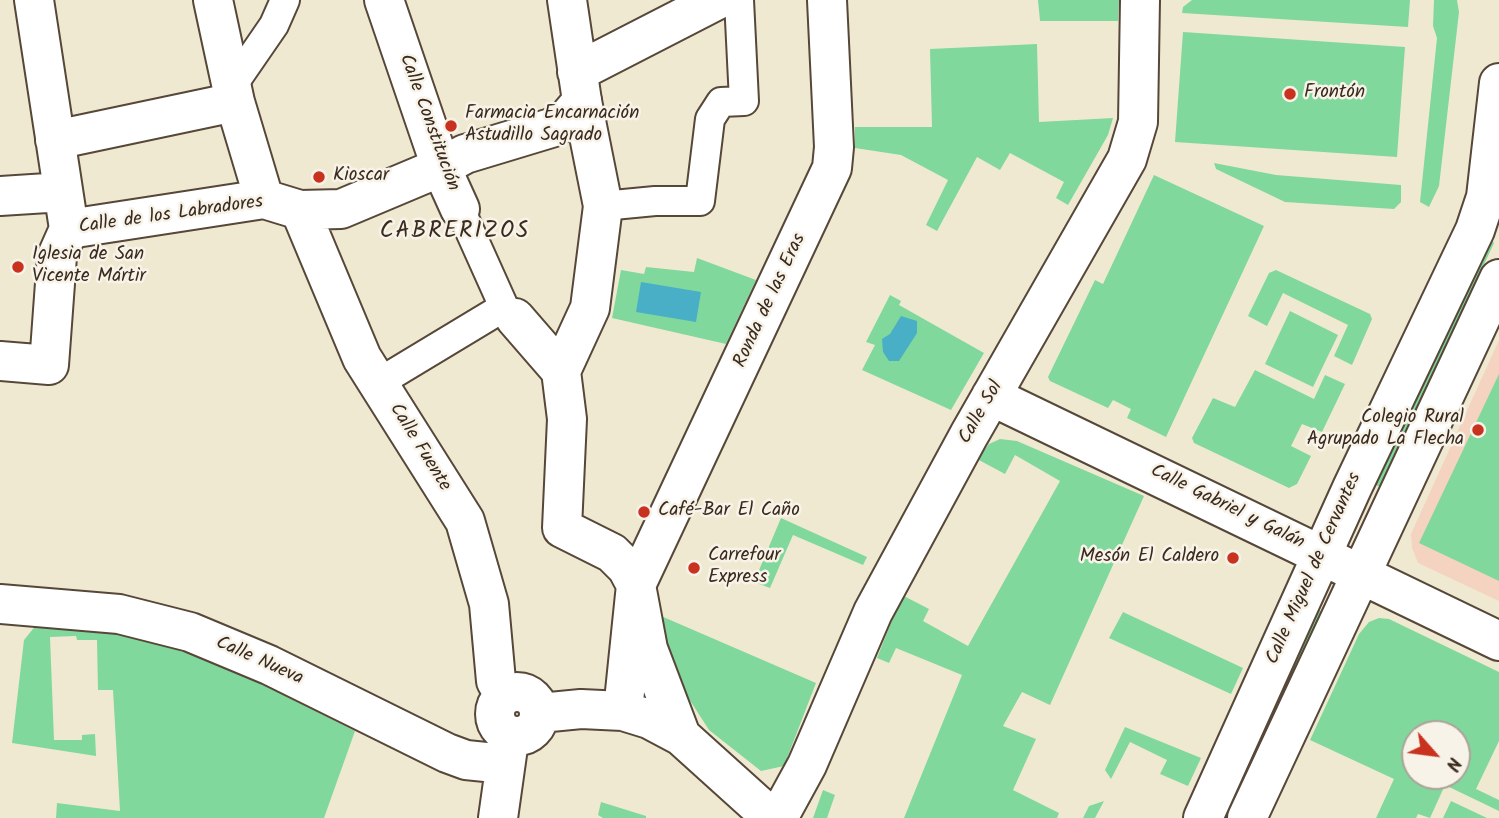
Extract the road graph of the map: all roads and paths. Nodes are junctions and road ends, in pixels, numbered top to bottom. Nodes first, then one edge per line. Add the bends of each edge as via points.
1 (34, 0) edge
2 (213, 0) edge
3 (285, 0) edge
4 (384, 0) edge
5 (566, 0) edge
6 (717, 0) edge
7 (739, 0) edge
8 (827, 0) edge
9 (1140, 0) edge
10 (1499, 83) edge
11 (580, 87) junction
12 (234, 94) junction
13 (55, 140) junction
14 (441, 167) junction
15 (63, 192) junction
16 (0, 196) edge
17 (282, 205) junction
18 (603, 206) junction
19 (460, 209) joint
20 (69, 229) junction
21 (1499, 279) edge
22 (509, 313) junction
23 (0, 360) edge
24 (561, 371) junction
25 (378, 383) junction
26 (992, 396) junction
27 (1321, 555) junction
28 (1363, 575) junction
29 (636, 585) junction
30 (0, 606) edge
31 (1499, 641) edge
32 (659, 680) junction
33 (504, 695) junction
34 (623, 711) junction
35 (540, 713) junction
36 (681, 736) junction
37 (507, 750) junction
38 (498, 818) edge
39 (772, 818) edge
40 (778, 818) edge
41 (1203, 818) edge
42 (1247, 818) edge

1 - 13 street
2 - 12 street, Calle Fuente
3 - 12 street
4 - 14 street, Calle Constitución
5 - 11 street
6 - 11 street, Calle de los Labradores
7 - 18 street via 744,101 720,102 710,119 700,201
8 - 29 street, Ronda de las Eras via 832,168
9 - 26 street, Calle Sol via 1138,122 1133,143
10 - 27 street, Calle Miguel de Cervantes via 1486,197 1475,230
11 - 14 street, Calle de los Labradores via 565,121 465,154
11 - 18 street
12 - 13 street
12 - 17 street, Calle Fuente
13 - 15 street
14 - 17 street, Calle de los Labradores via 341,209
14 - 19 street, Calle Constitución
15 - 16 street
15 - 20 street
17 - 20 street, Calle de los Labradores
17 - 25 street, Calle Fuente
18 - 24 street via 590,308
19 - 22 street, Calle Constitución
20 - 23 street via 57,256 49,365
21 - 28 street
22 - 24 street
22 - 25 street
24 - 29 street via 567,419 562,528 612,553
25 - 33 street, Calle Fuente via 465,521 489,604 496,681
26 - 27 street, Calle Gabriel y Galán
26 - 40 street, Calle Sol via 873,612 807,765
27 - 28 street, Calle Gabriel y Galán
27 - 41 street, Calle Miguel de Cervantes
28 - 31 street, Calle Gabriel y Galán
28 - 42 street
29 - 32 street
29 - 34 street, Ronda de las Eras
30 - 37 street, Calle Nueva via 119,614 190,632 269,665 447,753 466,760
32 - 34 street via 644,698
32 - 36 street
33 - 35 street via 527,694
33 - 37 street via 494,709
34 - 35 street
34 - 36 street
35 - 37 street via 531,733
36 - 39 street
37 - 38 street

